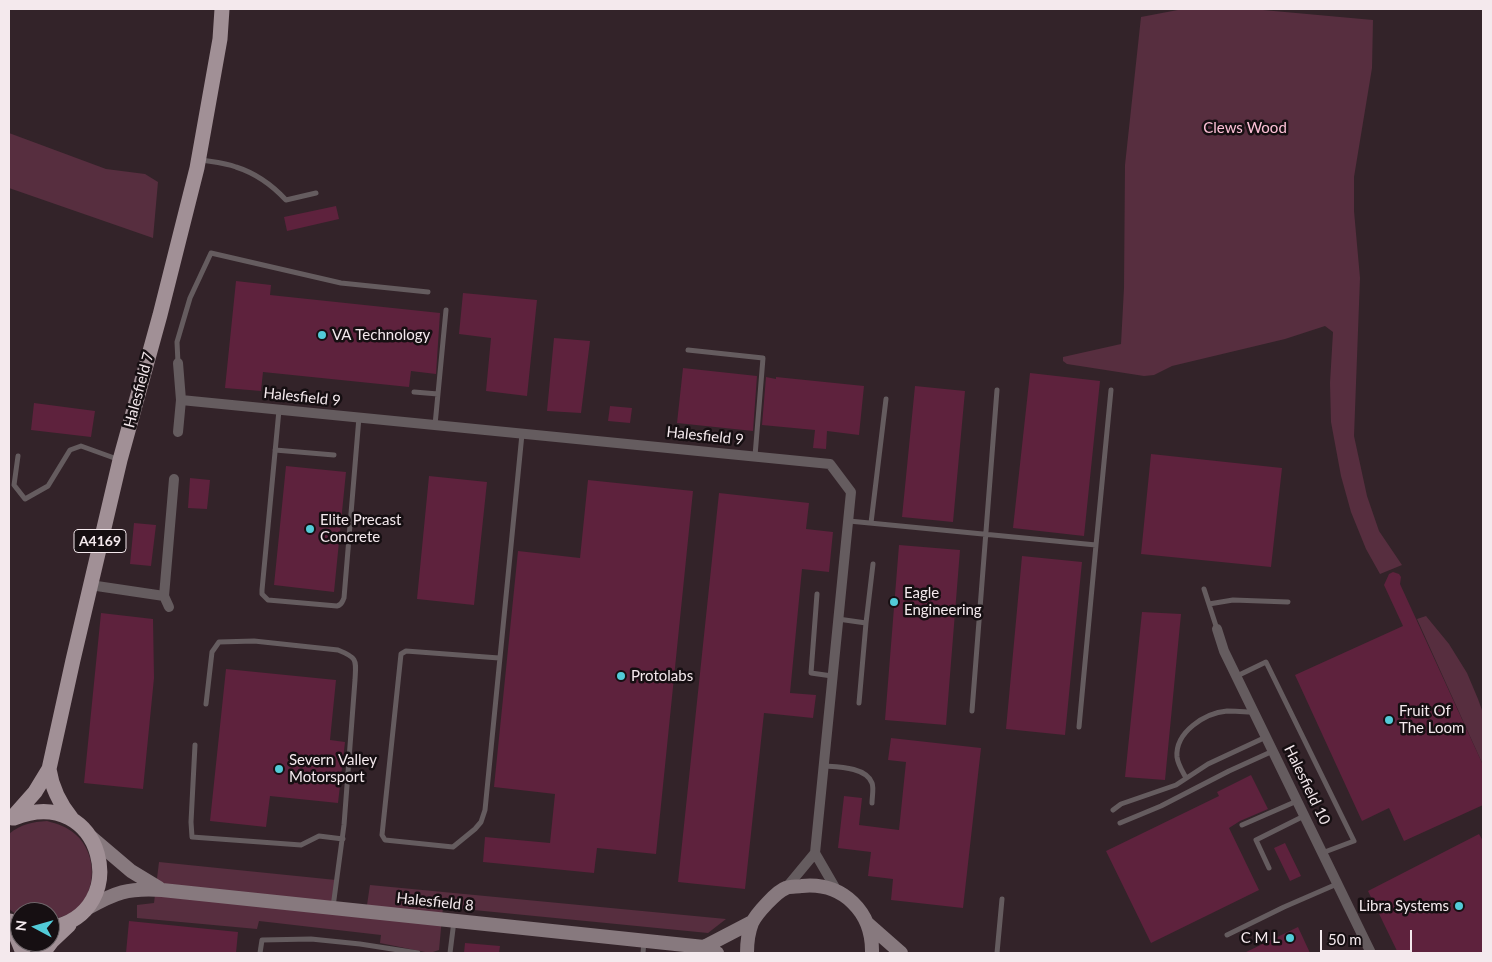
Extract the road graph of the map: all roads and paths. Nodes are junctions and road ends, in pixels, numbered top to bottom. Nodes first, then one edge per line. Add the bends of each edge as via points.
1 (222, 9) edge
2 (198, 160) junction
3 (316, 193) dead end
4 (428, 292) dead end
5 (446, 310) dead end
6 (688, 350) dead end
7 (178, 363) joint
8 (997, 390) dead end
9 (1111, 390) dead end
10 (414, 392) dead end
11 (438, 394) junction
12 (886, 399) dead end
13 (181, 400) junction
14 (279, 410) junction
15 (359, 417) junction
16 (435, 425) junction
17 (178, 432) dead end
18 (522, 433) junction
19 (275, 450) junction
20 (334, 455) dead end
21 (18, 456) dead end
22 (754, 456) junction
23 (120, 460) junction
24 (174, 479) dead end
25 (848, 520) junction
26 (871, 522) junction
27 (986, 533) junction
28 (1096, 545) junction
29 (873, 564) dead end
30 (90, 585) junction
31 (1204, 589) dead end
32 (817, 594) dead end
33 (164, 596) junction
34 (1288, 602) dead end
35 (1209, 604) junction
36 (169, 607) dead end
37 (838, 619) junction
38 (866, 623) junction
39 (1217, 629) joint
40 (499, 658) junction
41 (833, 676) junction
42 (1236, 676) junction
43 (859, 703) dead end
44 (206, 704) dead end
45 (972, 711) dead end
46 (1254, 712) junction
47 (1078, 727) dead end
48 (1266, 737) junction
49 (196, 745) dead end
50 (1273, 751) junction
51 (824, 766) junction
52 (49, 770) junction
53 (1186, 778) junction
54 (1297, 801) junction
55 (872, 803) dead end
56 (1114, 810) dead end
57 (1304, 816) junction
58 (72, 819) junction
59 (10, 820) edge
60 (1120, 823) dead end
61 (1242, 825) dead end
62 (91, 837) junction
63 (343, 838) junction
64 (815, 852) junction
65 (1322, 853) junction
66 (1270, 868) dead end
67 (1337, 884) junction
68 (786, 888) junction
69 (162, 890) junction
70 (837, 891) junction
71 (1002, 899) dead end
72 (333, 908) junction
73 (81, 914) junction
74 (454, 920) junction
75 (752, 922) junction
76 (868, 924) junction
77 (60, 926) edge
78 (1227, 935) dead end
79 (704, 946) junction
80 (644, 947) edge
81 (43, 953) edge
82 (260, 953) edge
83 (418, 953) edge
84 (450, 953) edge
85 (717, 953) edge
86 (748, 953) edge
87 (872, 953) edge
88 (901, 953) edge
89 (997, 953) edge
90 (1371, 953) edge

1 - 2 main road, Halesfield 7 / A4169 via 220,39
2 - 3 lane via 236,167 252,174 286,200
2 - 23 main road, Halesfield 7 / A4169
4 - 7 lane via 341,283 211,254 190,298 177,342
5 - 11 lane
6 - 22 lane via 763,358
7 - 13 street
8 - 27 lane
9 - 28 lane
10 - 11 lane
11 - 16 lane
12 - 26 lane
13 - 14 street, Halesfield 9
13 - 17 street
14 - 15 street, Halesfield 9
14 - 19 lane
15 - 16 street, Halesfield 9
15 - 19 lane via 344,598 340,605 268,600 262,594
16 - 18 street, Halesfield 9
18 - 22 street, Halesfield 9
18 - 40 lane
19 - 20 lane
21 - 23 lane via 14,485 25,500 48,486 70,450 81,446
22 - 25 street, Halesfield 9 via 830,464 851,492
23 - 30 main road, Halesfield 7 / A4169
24 - 33 street
25 - 26 lane
25 - 37 street, Halesfield 9
26 - 27 lane
27 - 28 lane
27 - 45 lane
28 - 47 lane
29 - 38 lane
30 - 33 street
30 - 52 main road, Halesfield 7 / A4169
31 - 35 lane
32 - 41 lane via 811,673
33 - 36 street
34 - 35 lane via 1233,600
35 - 39 lane
37 - 38 lane
37 - 41 street, Halesfield 9
38 - 43 lane
39 - 42 street, Halesfield 10
40 - 40 lane via 481,822 452,847 384,840 401,654 406,651
41 - 51 street, Halesfield 9
42 - 46 street, Halesfield 10
42 - 65 lane via 1266,662 1354,841
44 - 63 lane via 212,652 219,642 254,641 338,650 351,655 356,663
46 - 48 street, Halesfield 10
46 - 53 lane via 1226,711 1210,715 1186,732 1180,740 1177,757
48 - 50 street, Halesfield 10
48 - 53 lane
49 - 63 lane via 192,837 301,845 319,836
50 - 54 street, Halesfield 10
50 - 60 lane
51 - 55 lane via 857,770 869,778 873,784
51 - 64 street, Halesfield 9
52 - 58 main road, Halesfield 7 via 57,797
52 - 59 main road, Halesfield 7 via 36,792
53 - 56 lane via 1176,785 1121,804
54 - 57 street, Halesfield 10
54 - 61 lane
57 - 65 street, Halesfield 10
57 - 66 lane via 1256,840
58 - 59 main road via 42,811 27,812
58 - 62 main road
62 - 69 street, Halesfield 8 via 131,871
62 - 73 main road via 99,854 101,874 96,893
63 - 72 lane
64 - 68 street
64 - 70 street
65 - 67 street, Halesfield 10
67 - 78 lane
67 - 90 street, Halesfield 10
68 - 70 street via 815,885
68 - 75 street via 772,897
69 - 72 street, Halesfield 8
69 - 73 street, Halesfield 8 via 116,893
70 - 76 street via 857,906
71 - 89 lane
72 - 74 street, Halesfield 8
73 - 77 main road
73 - 81 main road
74 - 80 street, Halesfield 8
74 - 84 lane
75 - 79 street
75 - 86 street
76 - 87 street
76 - 88 street
79 - 80 street, Halesfield 8
79 - 85 street, Halesfield 8
82 - 83 lane via 262,940 310,939

